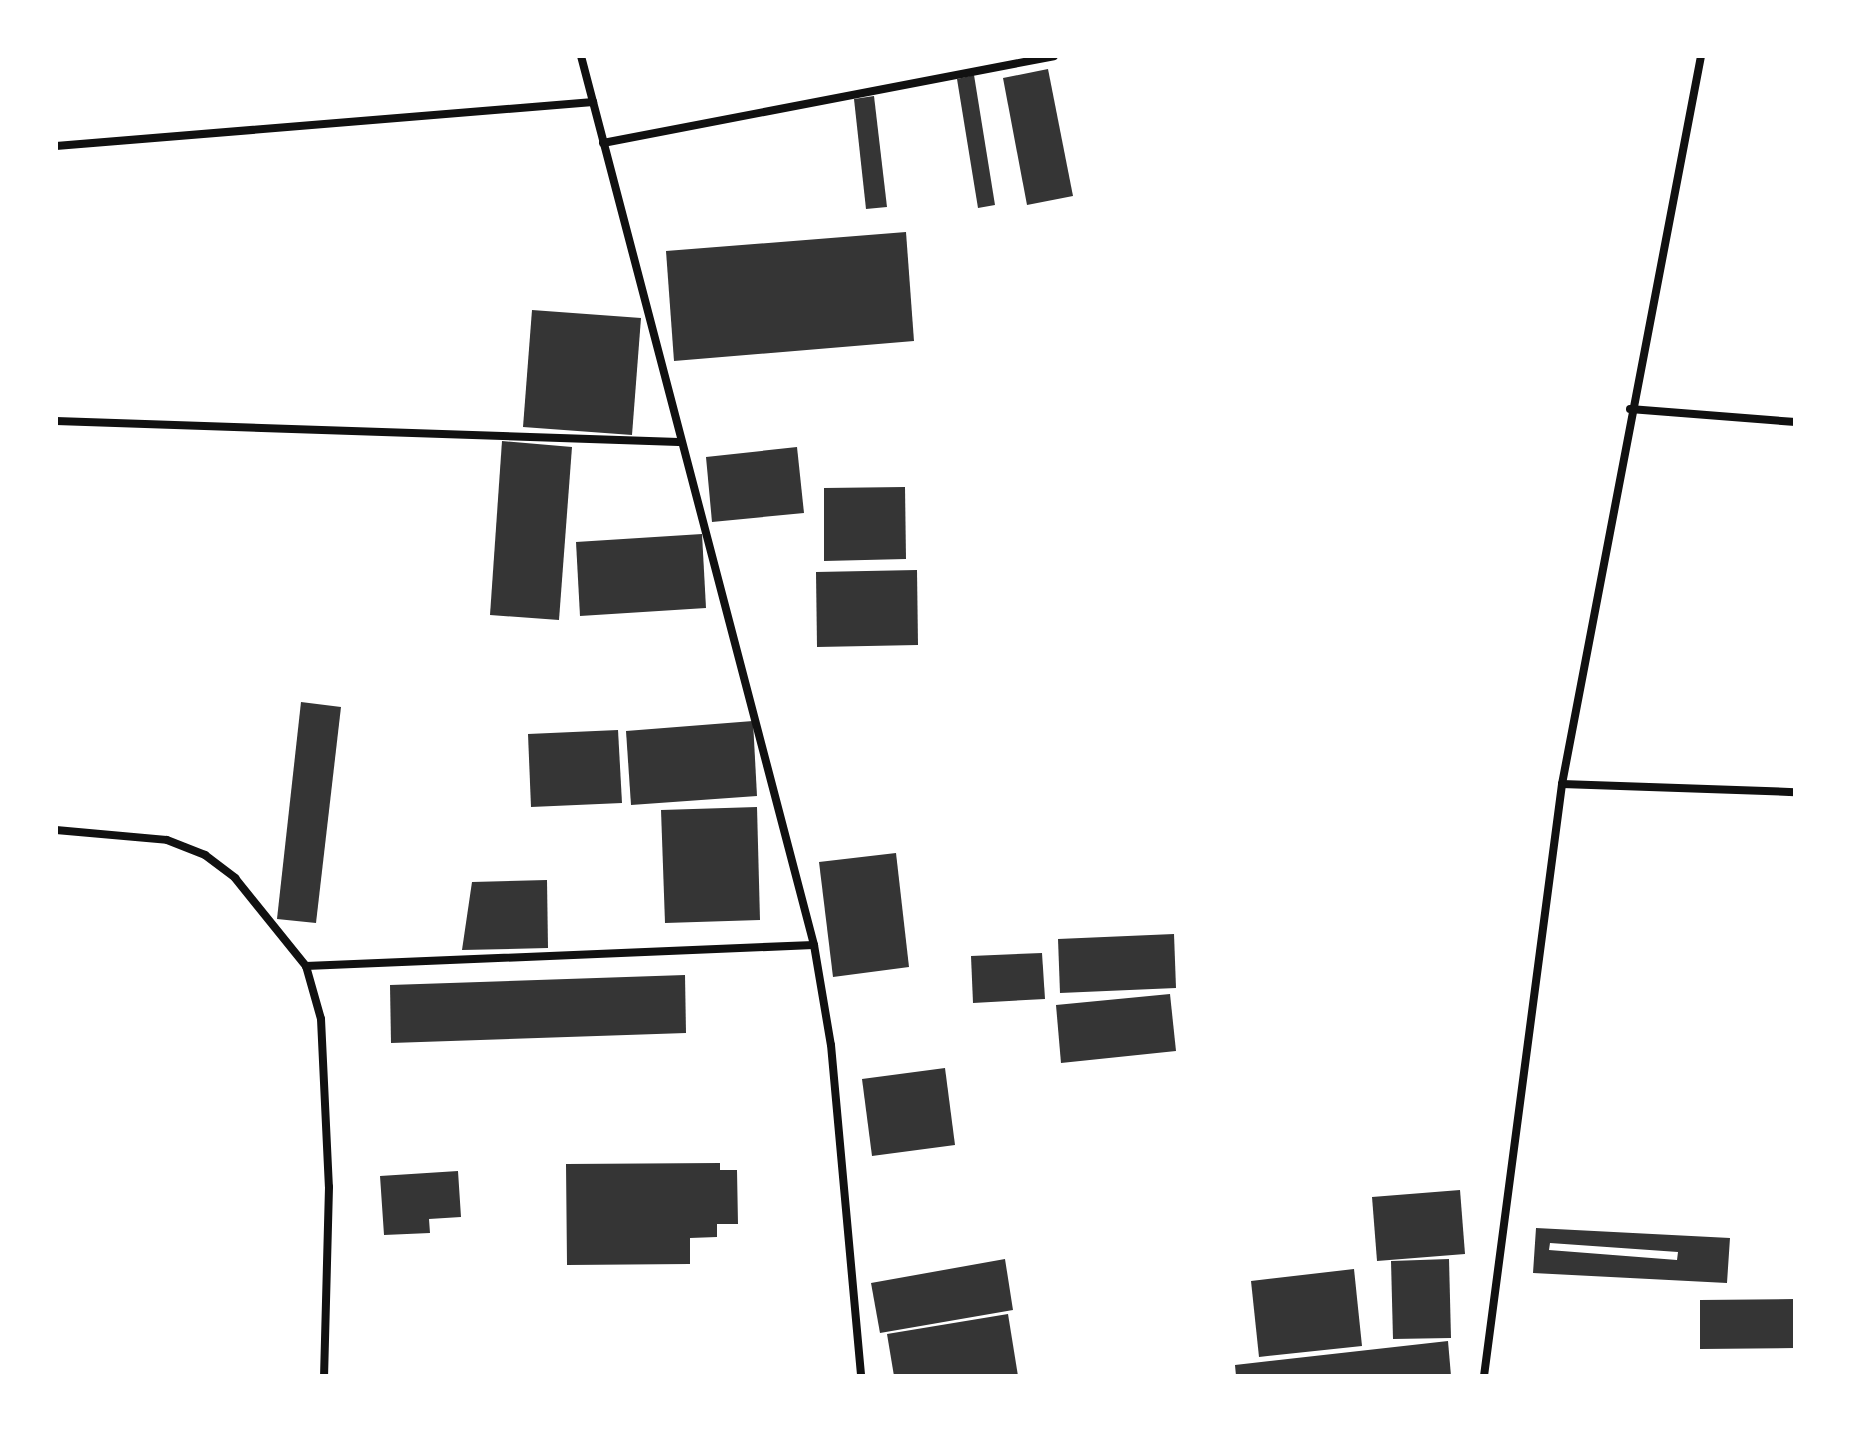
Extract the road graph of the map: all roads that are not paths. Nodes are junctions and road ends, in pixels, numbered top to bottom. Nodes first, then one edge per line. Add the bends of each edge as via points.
1 (581, 56) edge
2 (1054, 56) edge
3 (1701, 56) edge
4 (593, 102) junction
5 (603, 143) junction
6 (56, 146) edge
7 (1630, 409) junction
8 (56, 421) edge
9 (1795, 422) edge
10 (679, 442) junction
11 (1562, 784) junction
12 (1795, 792) edge
13 (56, 830) edge
14 (814, 945) junction
15 (306, 966) junction
16 (324, 1376) edge
17 (861, 1376) edge
18 (1484, 1376) edge

1 - 4 street
2 - 5 street
3 - 7 street
4 - 5 street
4 - 6 street
5 - 10 street
7 - 9 street
7 - 11 street
8 - 10 street
10 - 14 street
11 - 12 street
11 - 18 street
13 - 15 street via 167,840 205,855 255,899
14 - 15 street
14 - 17 street via 831,1045
15 - 16 street via 321,1019 329,1187

